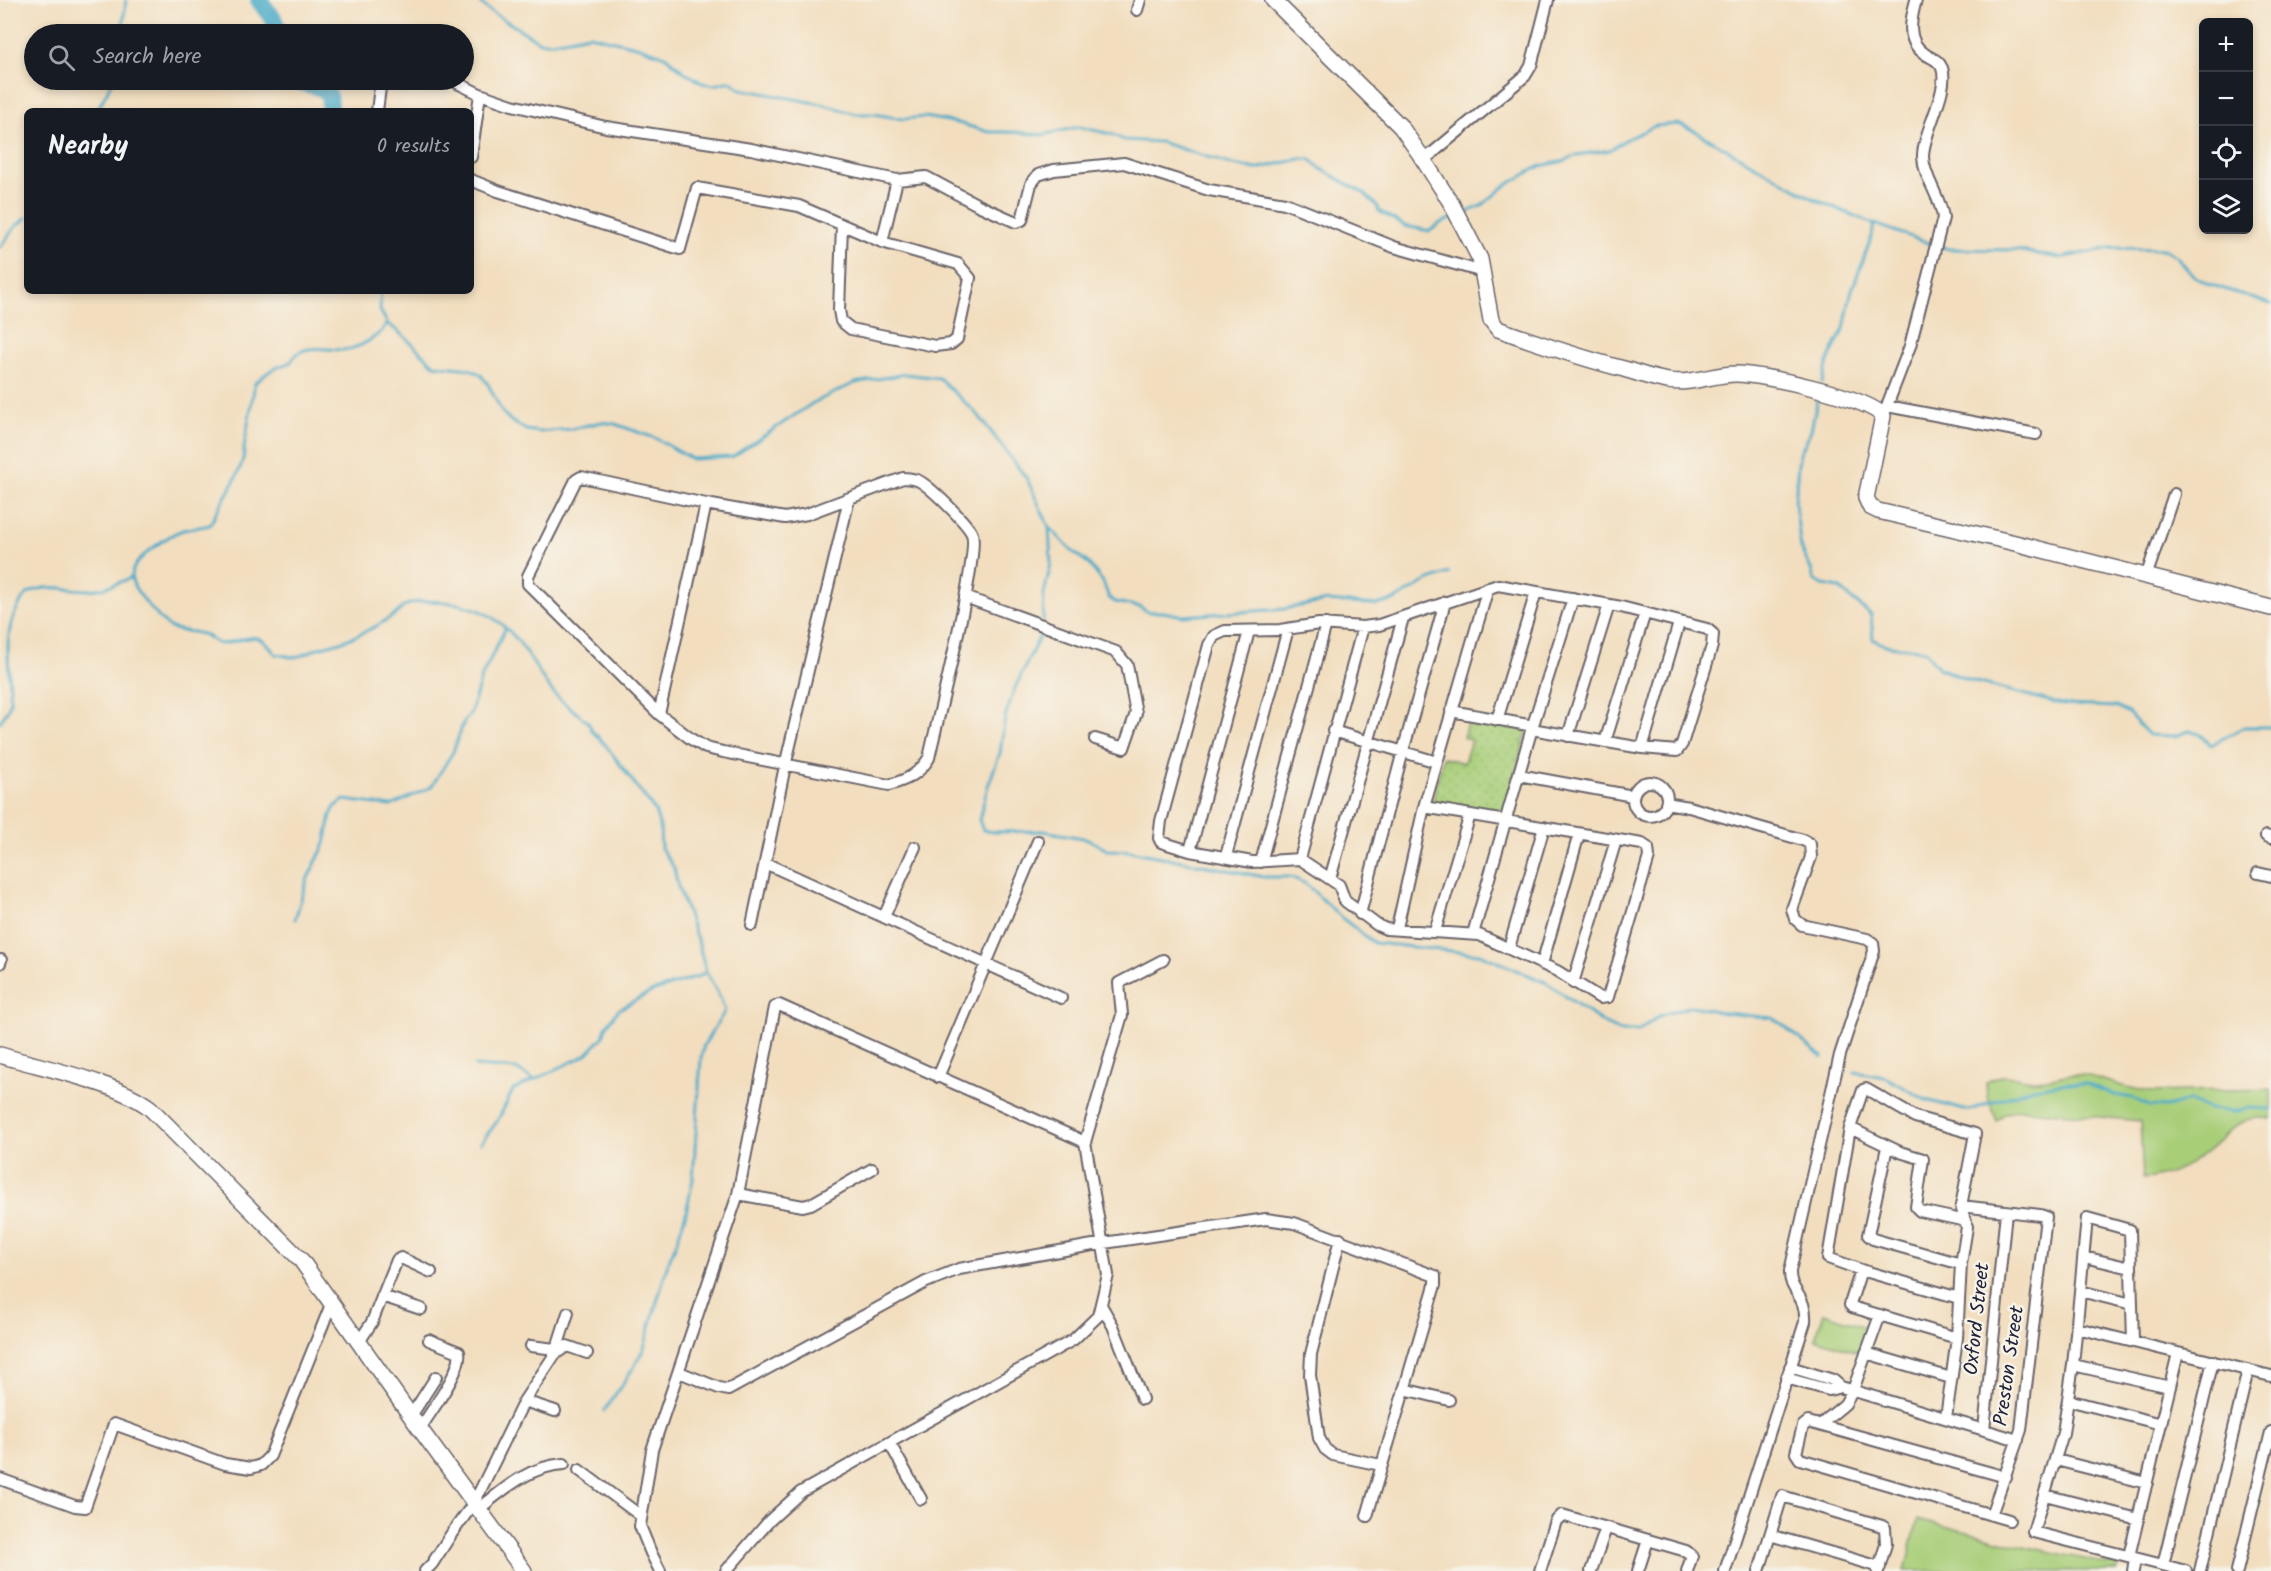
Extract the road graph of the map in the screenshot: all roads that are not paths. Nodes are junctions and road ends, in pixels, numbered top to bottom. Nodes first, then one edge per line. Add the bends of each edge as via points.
1 (1273, 0) edge
2 (1548, 0) edge
3 (1916, 0) edge
4 (380, 90) edge
5 (472, 90) edge
6 (480, 94) junction
7 (377, 108) edge
8 (474, 136) edge
9 (1424, 160) junction
10 (897, 180) junction
11 (474, 181) edge
12 (842, 225) junction
13 (882, 242) junction
14 (1483, 272) junction
15 (1885, 411) junction
16 (2036, 434) dead end
17 (2174, 494) dead end
18 (849, 499) junction
19 (706, 504) junction
20 (2146, 577) junction
21 (1488, 588) junction
22 (1536, 592) junction
23 (965, 597) junction
24 (1573, 598) junction
25 (1445, 602) junction
26 (1608, 605) junction
27 (2271, 608) edge
28 (1645, 613) junction
29 (1403, 618) junction
30 (1679, 623) junction
31 (1326, 624) junction
32 (1363, 627) junction
33 (1288, 629) junction
34 (1249, 631) junction
35 (1451, 711) junction
36 (659, 714) junction
37 (1497, 720) junction
38 (1532, 728) junction
39 (1333, 731) junction
40 (1568, 736) junction
41 (1095, 739) dead end
42 (1368, 741) junction
43 (1605, 742) junction
44 (1642, 748) junction
45 (1402, 751) junction
46 (1437, 762) junction
47 (785, 766) junction
48 (1519, 775) junction
49 (1633, 796) junction
50 (1666, 803) junction
51 (1424, 807) junction
52 (1470, 814) junction
53 (1507, 821) junction
54 (1544, 827) junction
55 (1579, 834) junction
56 (1616, 840) junction
57 (1038, 841) dead end
58 (915, 847) dead end
59 (1190, 851) junction
60 (1226, 856) junction
61 (1300, 860) junction
62 (1261, 862) junction
63 (765, 863) junction
64 (2258, 873) dead end
65 (2271, 876) edge
66 (1330, 879) junction
67 (1360, 914) junction
68 (884, 917) junction
69 (752, 925) dead end
70 (1397, 928) junction
71 (1435, 931) junction
72 (1473, 934) junction
73 (1509, 948) junction
74 (1163, 960) dead end
75 (985, 964) junction
76 (1542, 964) junction
77 (1573, 983) junction
78 (1061, 998) dead end
79 (0, 1055) edge
80 (938, 1077) junction
81 (1850, 1128) junction
82 (1085, 1142) junction
83 (1887, 1147) junction
84 (872, 1169) dead end
85 (738, 1194) junction
86 (1961, 1206) junction
87 (2006, 1212) junction
88 (1966, 1221) junction
89 (1340, 1239) junction
90 (1104, 1243) junction
91 (2084, 1257) junction
92 (1961, 1264) junction
93 (2131, 1268) junction
94 (1861, 1270) junction
95 (431, 1272) dead end
96 (2080, 1291) junction
97 (382, 1296) junction
98 (1959, 1298) junction
99 (332, 1302) junction
100 (2132, 1304) junction
101 (1101, 1305) junction
102 (421, 1309) dead end
103 (568, 1312) dead end
104 (1880, 1315) junction
105 (2077, 1328) junction
106 (1957, 1338) junction
107 (429, 1340) dead end
108 (359, 1342) junction
109 (2133, 1342) junction
110 (531, 1346) dead end
111 (555, 1351) junction
112 (587, 1353) dead end
113 (1866, 1353) junction
114 (2178, 1353) junction
115 (2213, 1361) junction
116 (2073, 1365) junction
117 (1790, 1367) junction
118 (2248, 1370) junction
119 (679, 1372) junction
120 (2271, 1376) edge
121 (436, 1377) dead end
122 (1786, 1378) junction
123 (1951, 1378) junction
124 (1841, 1387) junction
125 (2170, 1387) junction
126 (1404, 1389) junction
127 (1853, 1390) junction
128 (1142, 1400) dead end
129 (1449, 1400) dead end
130 (2068, 1400) junction
131 (524, 1401) junction
132 (555, 1411) dead end
133 (1946, 1418) junction
134 (415, 1423) junction
135 (2161, 1424) junction
136 (1820, 1425) junction
137 (1984, 1430) junction
138 (2271, 1432) edge
139 (2018, 1440) junction
140 (890, 1444) junction
141 (2056, 1460) junction
142 (564, 1464) dead end
143 (1381, 1466) junction
144 (579, 1470) dead end
145 (2006, 1477) junction
146 (0, 1479) edge
147 (2147, 1483) junction
148 (2045, 1495) junction
149 (921, 1499) dead end
150 (477, 1506) junction
151 (1991, 1515) junction
152 (641, 1516) junction
153 (1367, 1516) dead end
154 (2138, 1519) junction
155 (2008, 1520) dead end
156 (1606, 1527) junction
157 (1770, 1535) junction
158 (1648, 1540) junction
159 (2132, 1557) junction
160 (2169, 1568) edge
161 (1879, 1569) edge
162 (425, 1571) edge
163 (523, 1571) edge
164 (660, 1571) edge
165 (726, 1571) edge
166 (1540, 1571) edge
167 (1591, 1571) edge
168 (1638, 1571) edge
169 (1687, 1571) edge
170 (1725, 1571) edge
171 (1759, 1571) edge
172 (2133, 1571) edge
173 (2186, 1571) edge
174 (2200, 1571) edge
175 (2237, 1571) edge

1 - 9 street via 1401,127
2 - 9 street via 1525,76
3 - 15 street via 1910,25 1915,45 1938,61 1943,70 1923,156 1943,218 1910,346
4 - 7 street
5 - 6 street
6 - 8 street
6 - 10 street via 606,127 751,148
9 - 14 street via 1451,203
10 - 13 street
10 - 14 street via 926,177 1016,222 1022,220 1038,175 1124,163 1209,190 1285,203 1394,247
11 - 12 street via 680,249 697,188 799,206
12 - 13 street
12 - 13 street via 841,321 851,329 882,336 935,346 951,344 957,339 970,278 965,269
14 - 15 street via 1491,320 1498,329 1571,355 1668,382 1756,374
15 - 16 street
15 - 20 street via 1866,498 1870,507
17 - 20 street
18 - 19 street via 785,518
18 - 23 street via 903,478 919,481 962,519 973,536
18 - 47 street
19 - 36 street
19 - 36 street via 581,477 528,576 528,584
20 - 27 street
21 - 22 street via 1502,586
21 - 25 street
21 - 35 street
22 - 24 street
22 - 37 street
23 - 41 street via 1116,652 1127,665 1136,713 1124,748
23 - 47 street via 928,758 921,769 889,785
24 - 26 street
24 - 38 street
25 - 29 street
25 - 45 street
26 - 28 street
26 - 40 street
28 - 30 street
28 - 43 street
29 - 32 street
29 - 42 street
30 - 44 street
30 - 44 street via 1707,629 1713,634 1712,646 1682,744 1677,751
31 - 32 street
31 - 33 street
31 - 62 street
32 - 39 street
33 - 34 street
33 - 60 street
34 - 59 street
34 - 59 street via 1225,631 1214,636 1209,645 1161,821 1161,842
35 - 37 street
35 - 46 street
36 - 47 street via 706,748
37 - 38 street
38 - 40 street
38 - 48 street
39 - 42 street
39 - 61 street
40 - 43 street
42 - 45 street
42 - 66 street
43 - 44 street
45 - 46 street
45 - 67 street
46 - 51 street
47 - 63 street
48 - 49 street
48 - 53 street
49 - 50 street via 1637,810 1649,816 1658,814
49 - 50 street via 1642,783 1653,782 1663,788
50 - 117 street via 1810,844 1811,857 1792,909 1795,918 1802,925 1873,943 1874,951 1840,1055 1790,1271 1789,1279 1803,1300 1806,1314
51 - 52 street
51 - 70 street
52 - 53 street
52 - 71 street
53 - 54 street
53 - 72 street
54 - 55 street
54 - 73 street
55 - 56 street
55 - 76 street
56 - 77 street
56 - 77 street via 1642,844 1648,848 1649,857 1612,986 1608,997 1600,998
57 - 75 street
58 - 68 street
59 - 60 street
60 - 62 street
61 - 62 street
61 - 66 street
63 - 68 street
63 - 69 street
64 - 65 street
66 - 67 street via 1341,887 1345,901
67 - 70 street via 1386,929
68 - 75 street
70 - 71 street
71 - 72 street
72 - 73 street
73 - 76 street
74 - 82 street via 1119,983 1122,1015
75 - 78 street
75 - 80 street
76 - 77 street
79 - 99 street via 139,1099 301,1260
80 - 82 street
80 - 85 street via 779,1005 775,1007
81 - 83 street
81 - 86 street via 1866,1089 1915,1117 1975,1134
81 - 94 street via 1827,1254 1831,1260
82 - 90 street
83 - 88 street via 1923,1159 1916,1207 1920,1211
83 - 92 street via 1868,1235
84 - 85 street via 803,1206
85 - 119 street
86 - 87 street
86 - 88 street
87 - 137 street, Oxford Street
87 - 139 street, Preston Street via 2046,1217
88 - 92 street
89 - 90 street via 1294,1223 1266,1219
89 - 126 street via 1434,1276 1435,1285
89 - 143 street via 1311,1354 1319,1438 1333,1455
90 - 101 street via 1108,1275
90 - 119 street via 960,1269 926,1282 728,1390
91 - 93 street
91 - 93 street via 2087,1218 2130,1230
91 - 96 street
92 - 98 street
93 - 100 street
94 - 98 street
94 - 104 street via 1850,1305
95 - 97 street via 401,1258
96 - 100 street
96 - 105 street
97 - 102 street
97 - 108 street
98 - 106 street
99 - 108 street
99 - 146 street via 270,1456 261,1466 225,1464 114,1424 86,1507
100 - 109 street
101 - 128 street
101 - 140 street via 1098,1316 1073,1340
103 - 111 street
104 - 106 street
104 - 113 street
105 - 109 street
105 - 116 street
106 - 123 street
107 - 134 street via 460,1355 455,1371
108 - 134 street
109 - 114 street
110 - 111 street
111 - 112 street via 567,1346
111 - 131 street
113 - 123 street
113 - 127 street
114 - 115 street
114 - 125 street
115 - 118 street
115 - 160 street
116 - 125 street
116 - 130 street
117 - 122 street
117 - 124 street via 1833,1380
118 - 120 street
118 - 174 street
119 - 152 street via 652,1450
121 - 134 street
122 - 124 street via 1829,1390
122 - 170 street
123 - 133 street
124 - 127 street
125 - 135 street
126 - 129 street
126 - 143 street
127 - 133 street
127 - 136 street via 1845,1404
130 - 135 street
130 - 141 street
131 - 132 street
131 - 150 street
133 - 137 street
134 - 150 street
135 - 147 street
136 - 145 street
136 - 151 street via 1808,1422 1803,1426 1798,1458
137 - 139 street
138 - 175 street
139 - 145 street, Preston Street
140 - 149 street
140 - 165 street via 797,1495
141 - 147 street
141 - 148 street
142 - 150 street via 532,1472
143 - 153 street
144 - 152 street
145 - 151 street, Preston Street
147 - 154 street
148 - 154 street
148 - 159 street via 2033,1532
150 - 162 street
150 - 163 street
151 - 155 street
152 - 164 street via 642,1534
154 - 159 street
156 - 158 street
156 - 166 street via 1559,1516
156 - 167 street
157 - 161 street
157 - 161 street via 1782,1496 1882,1526 1886,1541
157 - 171 street
158 - 168 street
158 - 169 street via 1691,1553
159 - 160 street
159 - 172 street
160 - 173 street

